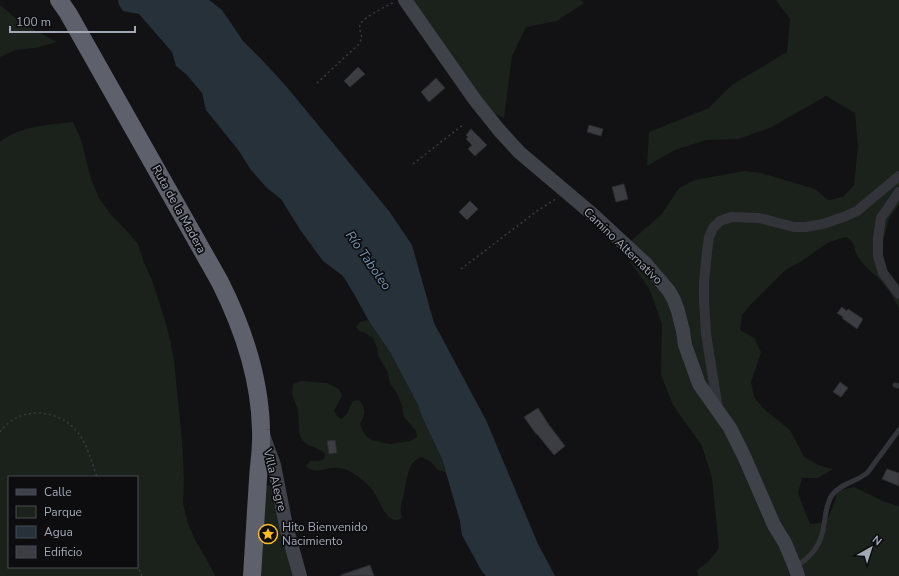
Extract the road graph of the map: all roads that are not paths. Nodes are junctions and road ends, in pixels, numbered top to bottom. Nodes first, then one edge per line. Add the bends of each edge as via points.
1 (59, 0) edge
2 (405, 0) edge
3 (899, 176) edge
4 (899, 192) edge
5 (899, 294) edge
6 (719, 413) junction
7 (899, 430) edge
8 (261, 432) junction
9 (797, 571) edge
10 (252, 576) edge
11 (300, 576) edge

1 - 8 highway, Ruta de la Madera via 230,301 251,361 258,396
2 - 6 street, Camino Alternativo via 499,130 519,152 646,264 669,291 678,311 685,346 699,384
3 - 6 street via 857,211 823,224 794,227 759,218 731,217 720,221 713,228 706,258 704,301 706,334
4 - 5 street via 881,218 878,256 882,273
6 - 9 street, Camino Alternativo via 744,456
7 - 9 lane via 867,472 840,487 832,496 826,508 818,545
8 - 10 highway, Ruta de la Madera
8 - 11 street, Villa Alegre via 274,464 286,526

